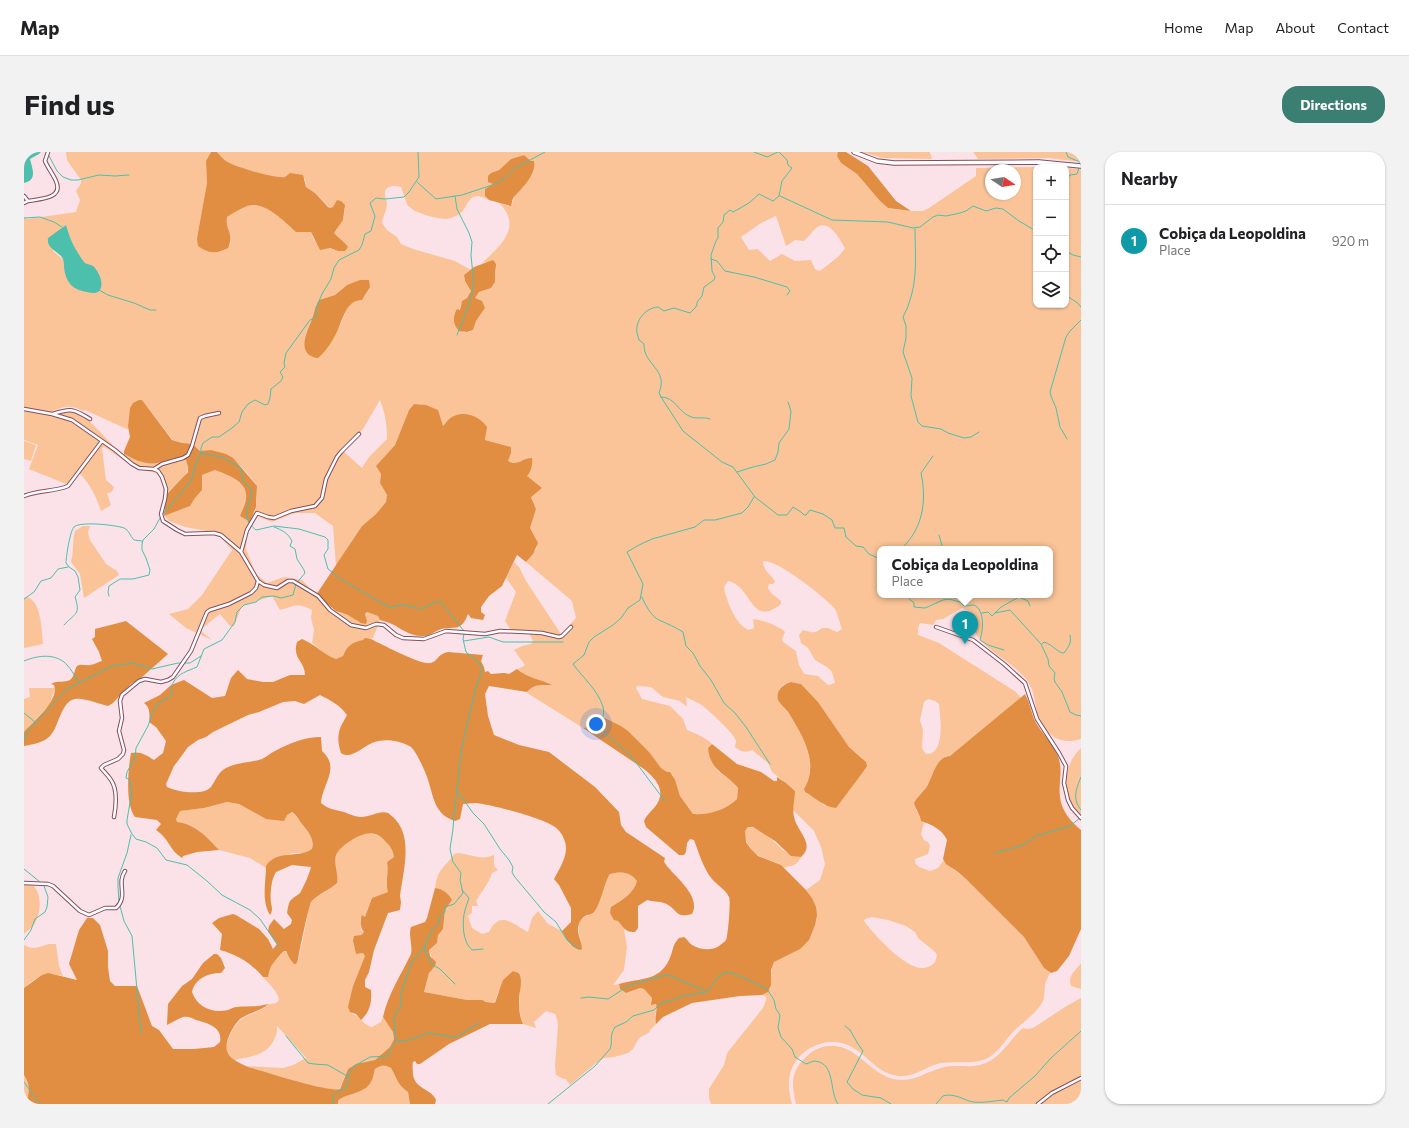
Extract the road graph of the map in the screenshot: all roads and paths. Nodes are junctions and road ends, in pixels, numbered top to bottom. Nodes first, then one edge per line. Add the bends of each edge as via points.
1 (48, 152) edge
2 (854, 152) edge
3 (1081, 166) edge
4 (24, 196) edge
5 (28, 201) junction
6 (24, 203) edge
7 (24, 409) edge
8 (219, 412) dead end
9 (52, 414) junction
10 (90, 419) dead end
11 (359, 434) dead end
12 (102, 442) junction
13 (153, 469) junction
14 (24, 496) edge
15 (240, 552) junction
16 (258, 581) junction
17 (571, 627) dead end
18 (936, 627) dead end
19 (114, 817) dead end
20 (1081, 818) edge
21 (125, 870) dead end
22 (24, 883) edge
23 (1081, 1078) edge
24 (1038, 1104) edge

1 - 5 street via 46,161 57,182 57,192 47,198
2 - 3 main road via 877,161 894,163 1038,162
4 - 5 street
5 - 6 street
7 - 9 street
8 - 13 street via 200,418 188,455
9 - 10 street via 70,409
9 - 12 street via 76,423
11 - 15 street via 337,457 326,479 320,501 311,507 278,517 257,513 247,530
12 - 13 street via 139,468
12 - 14 street via 68,486
13 - 15 street via 160,474 165,483 166,494 161,514 163,521 185,534 218,534
15 - 16 street
16 - 17 street via 277,588 293,580 318,596 330,610 351,625 366,628 376,624 384,625 403,638 424,639 446,631 485,634 525,632 559,637
16 - 19 street via 251,593 207,612 191,651 171,679 158,682 142,680 122,695 120,701 123,716 119,731 123,754 101,768 115,788
18 - 20 street via 973,640 1025,684 1036,719 1066,766 1064,783 1068,800
21 - 22 street via 121,881 122,902 116,908 105,908 89,915 80,911 53,886
23 - 24 street via 1052,1093

